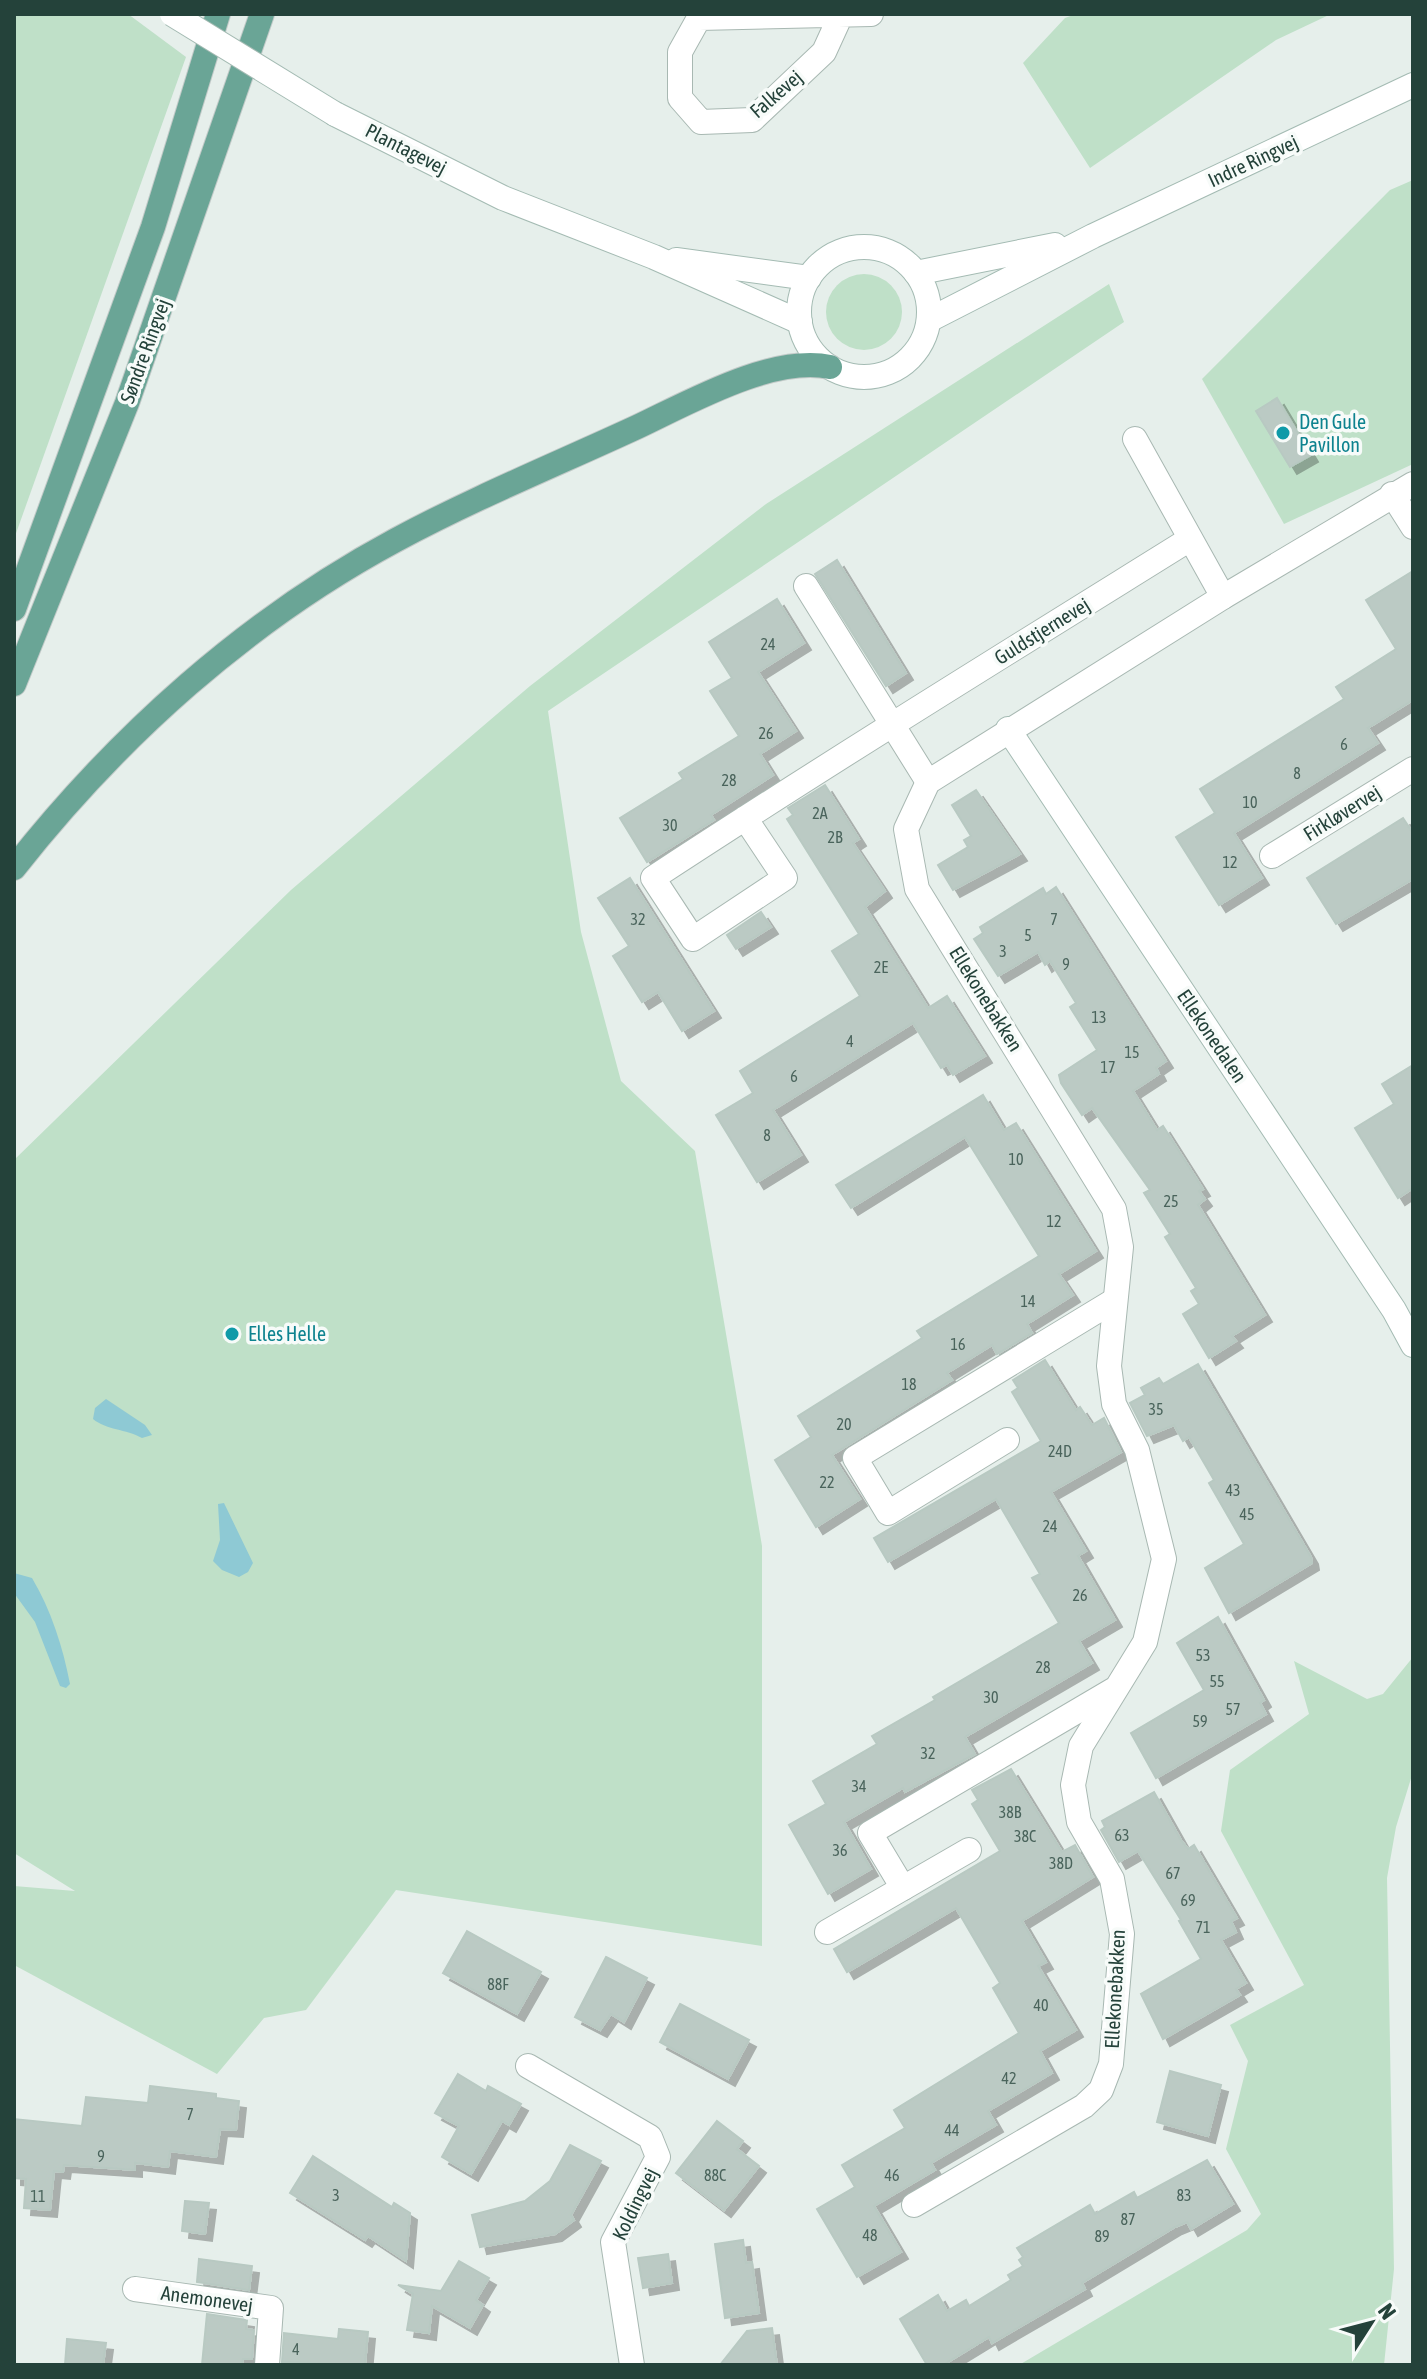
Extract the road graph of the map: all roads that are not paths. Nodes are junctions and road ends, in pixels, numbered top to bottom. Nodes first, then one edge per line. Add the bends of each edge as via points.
1 (172, 14) edge
2 (218, 14) edge
3 (262, 14) edge
4 (871, 14) edge
5 (840, 17) junction
6 (1413, 85) edge
7 (1093, 236) junction
8 (654, 257) junction
9 (916, 273) junction
10 (809, 278) junction
11 (929, 320) junction
12 (800, 322) junction
13 (830, 367) junction
14 (1135, 439) dead end
15 (1402, 489) edge
16 (1413, 527) edge
17 (1190, 539) junction
18 (806, 586) dead end
19 (1223, 597) junction
20 (14, 609) edge
21 (14, 684) edge
22 (894, 723) junction
23 (1008, 729) junction
24 (1413, 769) edge
25 (928, 782) junction
26 (745, 818) junction
27 (1272, 856) dead end
28 (14, 868) edge
29 (1115, 1300) junction
30 (1413, 1345) edge
31 (1007, 1440) dead end
32 (1118, 1687) junction
33 (969, 1850) dead end
34 (903, 1888) junction
35 (827, 1932) dead end
36 (528, 2066) dead end
37 (914, 2205) dead end
38 (135, 2289) dead end
39 (267, 2365) edge
40 (632, 2365) edge

1 - 8 street, Plantagevej, bridge via 335,114 503,198
2 - 20 main road via 153,227
3 - 21 main road, Søndre Ringvej via 127,403
4 - 5 street, Falkevej
5 - 5 street, Falkevej via 824,52 752,120 701,122 680,98 680,52 699,18
6 - 7 street, Indre Ringvej
7 - 9 street, Indre Ringvej
7 - 11 street, Indre Ringvej
8 - 10 street, Plantagevej
8 - 12 street, Plantagevej
9 - 10 street via 892,253 861,247 831,256
9 - 11 street via 925,287
10 - 12 street via 800,299
11 - 13 street via 915,354 884,374 866,377
12 - 13 street via 810,348
13 - 28 main road via 794,364 681,407 395,541 304,596 208,667 133,735 62,808
14 - 17 street
15 - 16 street
15 - 19 street
17 - 19 street
17 - 22 street, Guldstjernevej
18 - 22 street
19 - 23 street
22 - 25 street
22 - 26 street, Guldstjernevej
23 - 25 street
23 - 30 street, Ellekonedalen
24 - 27 street, Firkløvervej
25 - 29 street, Ellekonebakken via 906,829 917,889 1114,1209 1121,1247
26 - 26 street, Guldstjernevej via 785,878 693,939 653,878
29 - 31 street via 855,1458 888,1513
29 - 32 street, Ellekonebakken via 1109,1366 1114,1404 1137,1450 1164,1559 1145,1642
32 - 34 street, Ellekonebakken via 870,1833
32 - 37 street, Ellekonebakken via 1081,1746 1073,1785 1079,1822 1112,1879 1122,1934 1111,2064 1101,2090 1084,2106
33 - 34 street
34 - 35 street
36 - 40 street, Koldingvej via 650,2137 658,2157 613,2242
38 - 39 street, Anemonevej via 271,2308

